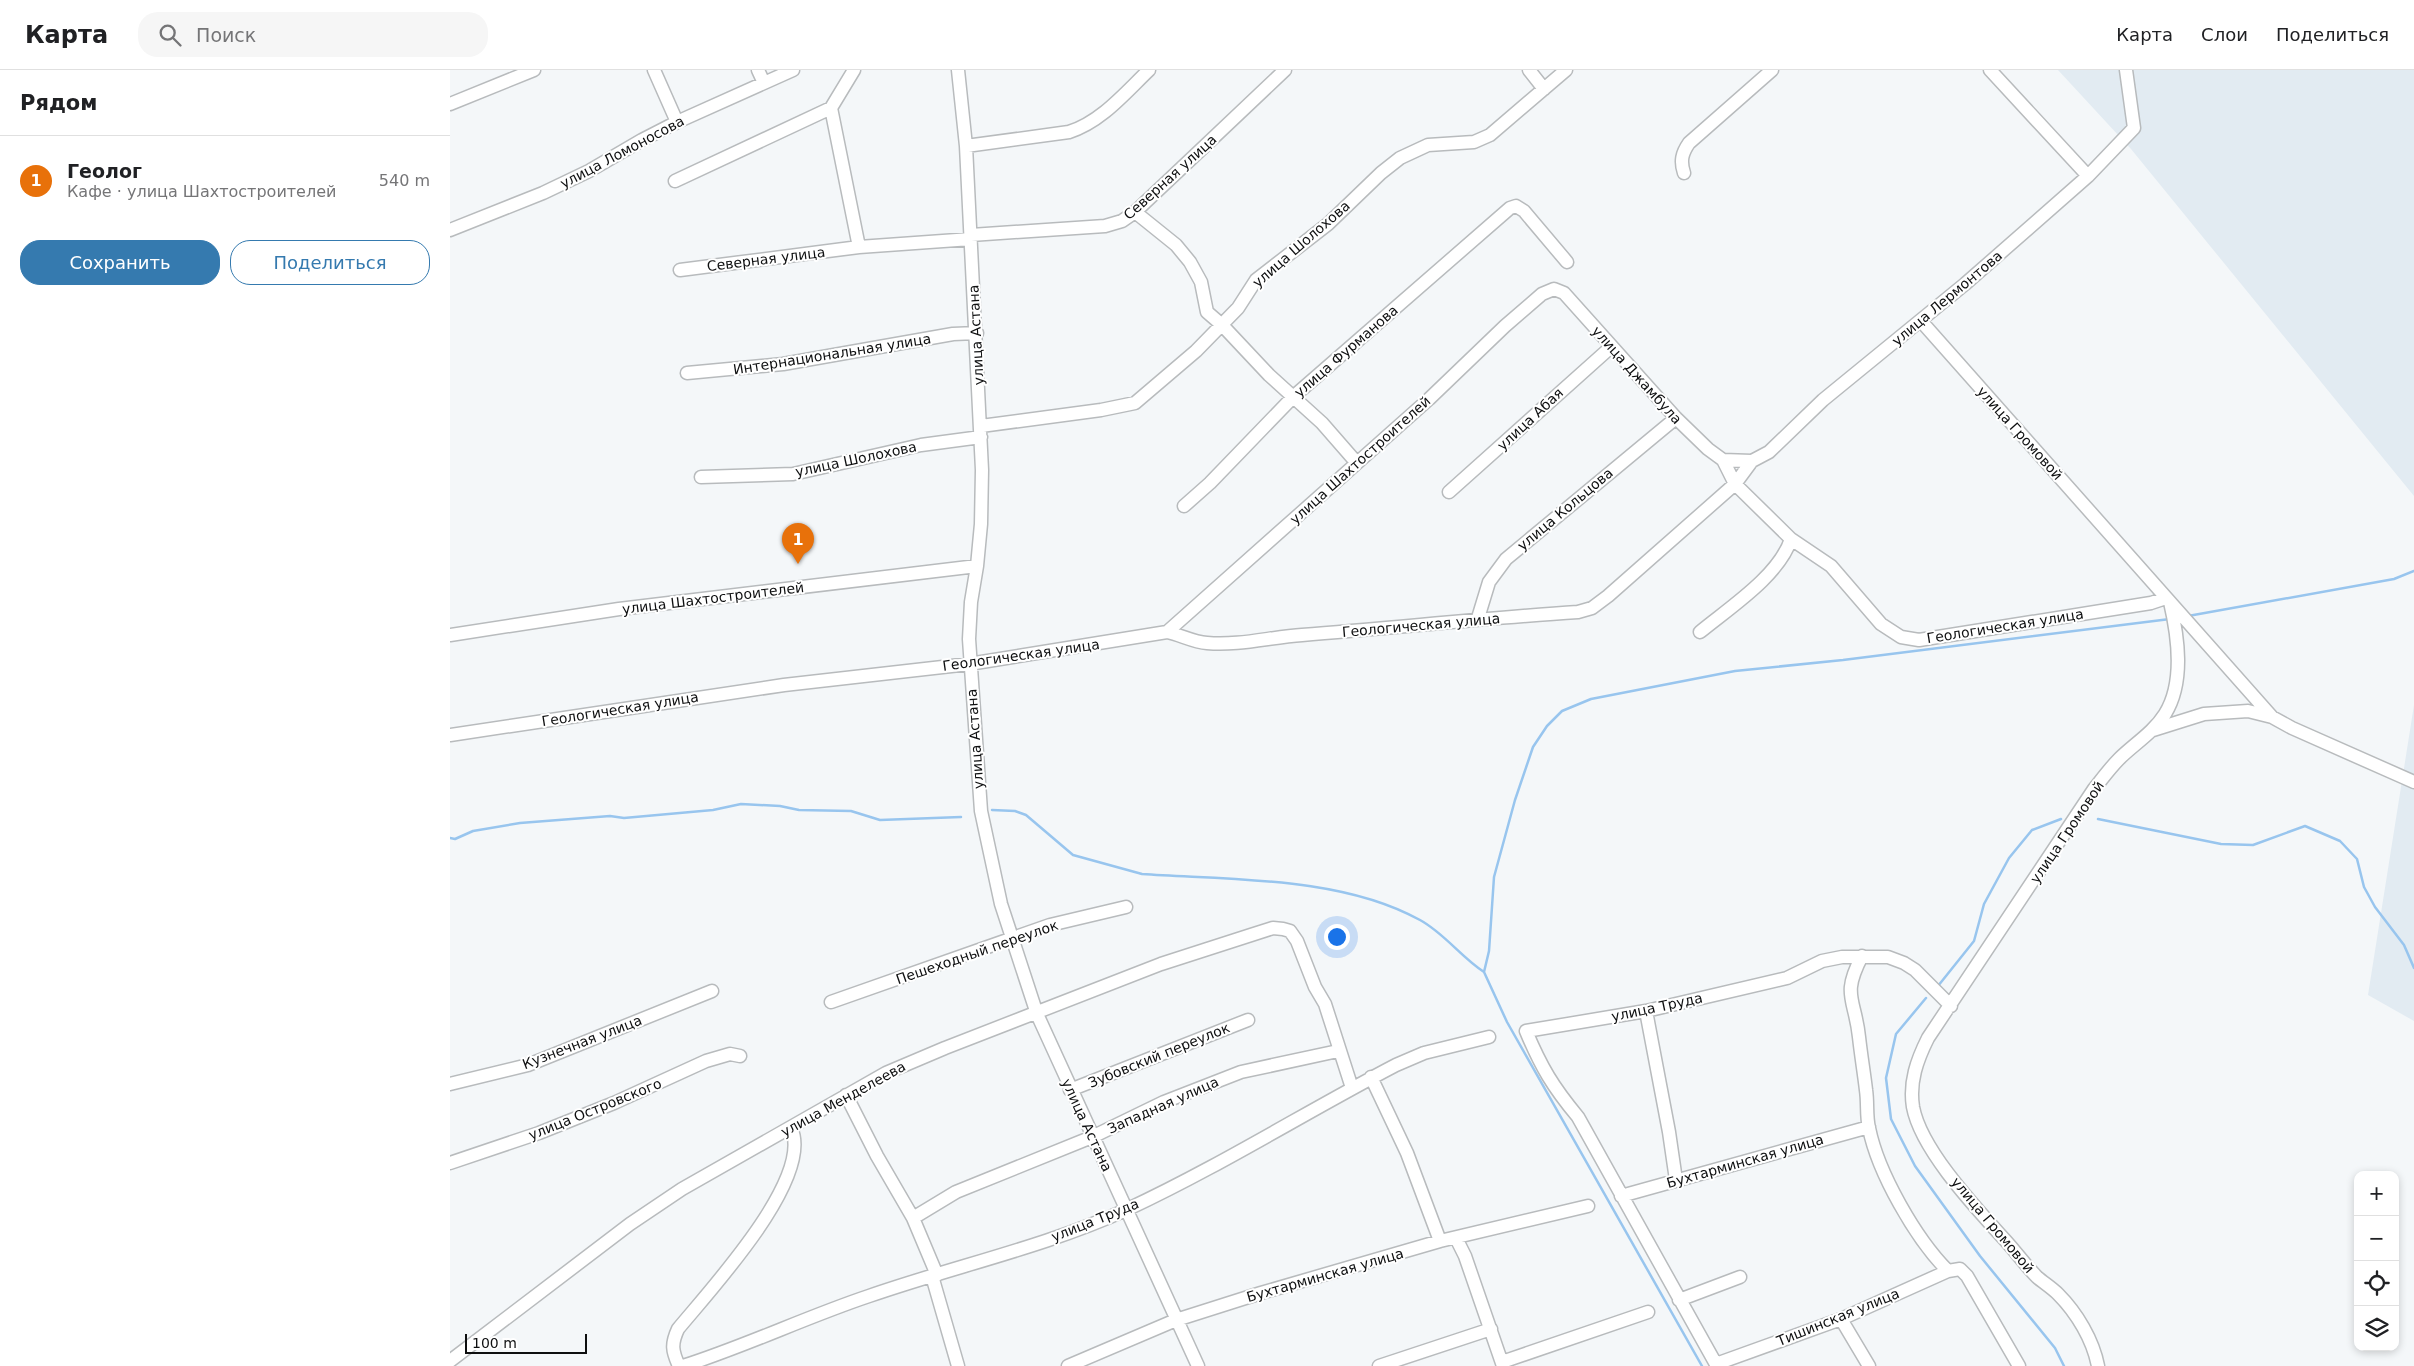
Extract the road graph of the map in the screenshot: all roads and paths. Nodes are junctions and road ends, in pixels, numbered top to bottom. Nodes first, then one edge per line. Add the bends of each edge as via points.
1 (534, 70) edge
2 (654, 70) edge
3 (758, 70) edge
4 (793, 70) edge
5 (854, 70) edge
6 (958, 70) edge
7 (1149, 70) edge
8 (1285, 70) edge
9 (1529, 70) edge
10 (1566, 70) edge
11 (1772, 70) edge
12 (1990, 70) edge
13 (2126, 70) edge
14 (764, 84) junction
15 (1544, 89) junction
16 (450, 104) edge
17 (831, 108) junction
18 (677, 122) junction
19 (966, 146) junction
20 (1684, 173) dead end
21 (2088, 176) junction
22 (675, 181) dead end
23 (1135, 212) junction
24 (450, 230) edge
25 (971, 237) junction
26 (859, 247) junction
27 (1567, 262) dead end
28 (680, 270) dead end
29 (1554, 289) joint
30 (1921, 321) junction
31 (1222, 325) junction
32 (977, 333) junction
33 (1611, 347) junction
34 (687, 373) dead end
35 (1293, 397) junction
36 (1676, 418) junction
37 (981, 432) junction
38 (1729, 461) junction
39 (1752, 461) junction
40 (1356, 462) junction
41 (701, 478) dead end
42 (1735, 484) junction
43 (1449, 492) dead end
44 (1184, 506) dead end
45 (1791, 539) junction
46 (977, 566) junction
47 (2168, 600) junction
48 (1592, 608) joint
49 (1478, 618) junction
50 (1167, 632) junction
51 (1700, 632) dead end
52 (450, 635) edge
53 (969, 664) junction
54 (2272, 717) junction
55 (2152, 730) junction
56 (450, 735) edge
57 (2414, 782) edge
58 (1126, 907) dead end
59 (1012, 940) junction
60 (1862, 956) junction
61 (712, 991) dead end
62 (831, 1002) dead end
63 (1951, 1006) junction
64 (1646, 1011) junction
65 (1037, 1014) junction
66 (1248, 1020) dead end
67 (1489, 1037) dead end
68 (1338, 1051) junction
69 (740, 1056) dead end
70 (1371, 1077) junction
71 (450, 1084) edge
72 (1352, 1088) junction
73 (1070, 1090) junction
74 (846, 1095) junction
75 (1868, 1127) junction
76 (791, 1128) junction
77 (1092, 1137) junction
78 (450, 1163) edge
79 (1676, 1180) junction
80 (1621, 1196) junction
81 (1588, 1206) dead end
82 (1127, 1209) junction
83 (913, 1218) junction
84 (1456, 1238) junction
85 (1440, 1241) junction
86 (1954, 1270) junction
87 (934, 1276) junction
88 (1740, 1277) dead end
89 (1679, 1300) junction
90 (1648, 1312) dead end
91 (1841, 1319) junction
92 (1176, 1320) junction
93 (1491, 1329) junction
94 (450, 1361) edge
95 (1502, 1364) edge
96 (955, 1365) edge
97 (1716, 1365) edge
98 (679, 1366) edge
99 (683, 1366) edge
100 (1068, 1366) edge
101 (1198, 1366) edge
102 (1378, 1366) edge
103 (1869, 1366) edge
104 (2019, 1366) edge
105 (2098, 1366) edge

1 - 16 street
2 - 18 street
3 - 14 street
4 - 14 street, улица Ломоносова
5 - 17 street
6 - 19 street, улица Астана
7 - 19 street via 1082,128
8 - 23 street, Северная улица
9 - 15 street
10 - 15 street, улица Шолохова
11 - 20 street via 1689,143 1683,153
12 - 21 street
13 - 21 street, улица Лермонтова via 2134,128
14 - 18 street, улица Ломоносова
15 - 31 street, улица Шолохова via 1482,140 1428,145 1400,158 1381,172 1328,224 1256,280 1238,308
17 - 22 street
17 - 26 street
18 - 24 street, улица Ломоносова via 543,193
19 - 25 street, улица Астана
21 - 30 street, улица Лермонтова
23 - 25 street, Северная улица via 1105,226
23 - 31 street via 1176,245 1190,262 1201,282 1207,312
25 - 26 street, Северная улица
25 - 32 street, улица Астана
26 - 28 street, Северная улица
27 - 35 street, улица Фурманова via 1524,212 1516,206 1510,208
29 - 33 street, улица Джамбула via 1564,293
29 - 40 street, улица Шахтостроителей via 1542,294 1505,326 1429,399
30 - 39 street, улица Лермонтова via 1822,400 1769,452
30 - 47 street, улица Громовой
31 - 35 street
31 - 37 street, улица Шолохова via 1135,403
32 - 34 street, Интернациональная улица via 953,334 783,364
32 - 37 street, улица Астана
33 - 36 street, улица Джамбула
33 - 43 street, улица Абая
35 - 40 street via 1322,422
35 - 44 street, улица Фурманова
36 - 38 street, улица Джамбула via 1708,449
36 - 49 street, улица Кольцова via 1506,559 1489,582
37 - 41 street, улица Шолохова via 793,474
37 - 46 street, улица Астана
38 - 39 street, улица Лермонтова
38 - 42 street, улица Джамбула
39 - 42 street, улица Лермонтова
40 - 50 street, улица Шахтостроителей
42 - 45 street, улица Джамбула
42 - 48 street, улица Лермонтова
45 - 47 street, Геологическая улица via 1831,566 1881,624 1901,637 1920,640
45 - 51 street via 1782,559 1763,579
46 - 52 street, улица Шахтостроителей via 619,609
46 - 53 street, улица Астана via 970,612
47 - 54 street
47 - 55 street, улица Громовой via 2178,643 2175,683 2166,713
48 - 49 street, Геологическая улица via 1578,612
49 - 50 street, Геологическая улица via 1405,628 1224,644 1192,641
50 - 53 street, Геологическая улица
53 - 56 street, Геологическая улица via 784,685
53 - 59 street, улица Астана via 981,811
54 - 55 street via 2248,711 2204,714
54 - 57 street
55 - 63 street, улица Громовой via 2119,759 2094,789
58 - 59 street, Пешеходный переулок via 1050,925
59 - 62 street, Пешеходный переулок
59 - 65 street, улица Астана
60 - 63 street, улица Труда via 1888,957 1904,963
60 - 64 street, улица Труда via 1822,960 1787,978
60 - 75 street via 1850,983 1859,1034
61 - 71 street, Кузнечная улица via 528,1065
63 - 105 street, улица Громовой via 1928,1038 1916,1064 1912,1087 1918,1122 1934,1153 1970,1202 2038,1277 2058,1294 2078,1320 2095,1350
64 - 79 street
64 - 80 street, улица Труда via 1526,1030 1542,1068 1578,1117
65 - 68 street, улица Менделеева via 1161,964 1273,928 1283,929 1290,931 1297,941 1325,1004
65 - 73 street, улица Астана
65 - 74 street, улица Менделеева via 928,1055
66 - 73 street, Зубовский переулок
67 - 70 street, улица Труда via 1424,1053
68 - 72 street
68 - 77 street, Западная улица via 1241,1072 1164,1102
69 - 78 street, улица Островского via 730,1054 706,1061 539,1133
70 - 72 street, улица Труда
70 - 85 street via 1407,1154
72 - 82 street, улица Труда via 1217,1165
73 - 77 street, улица Астана
74 - 76 street, улица Менделеева
74 - 83 street
75 - 79 street, Бухтарминская улица
75 - 86 street via 1895,1196 1936,1260
76 - 94 street, улица Менделеева via 674,1194 630,1224
76 - 98 street via 796,1148 790,1172 752,1239 678,1329 672,1351
77 - 82 street, улица Астана
77 - 83 street, Западная улица via 956,1192
79 - 80 street, Бухтарминская улица
80 - 89 street
81 - 84 street, Бухтарминская улица
82 - 87 street, улица Труда via 1066,1233
82 - 92 street, улица Астана
83 - 87 street
84 - 85 street, Бухтарминская улица
84 - 93 street
85 - 92 street, Бухтарминская улица
86 - 91 street, Тишинская улица
86 - 104 street via 1967,1276
87 - 96 street
87 - 99 street, улица Труда via 870,1295
88 - 89 street
89 - 97 street
90 - 95 street
91 - 97 street, Тишинская улица
91 - 103 street
92 - 100 street, Бухтарминская улица
92 - 101 street, улица Астана
93 - 95 street
93 - 102 street

